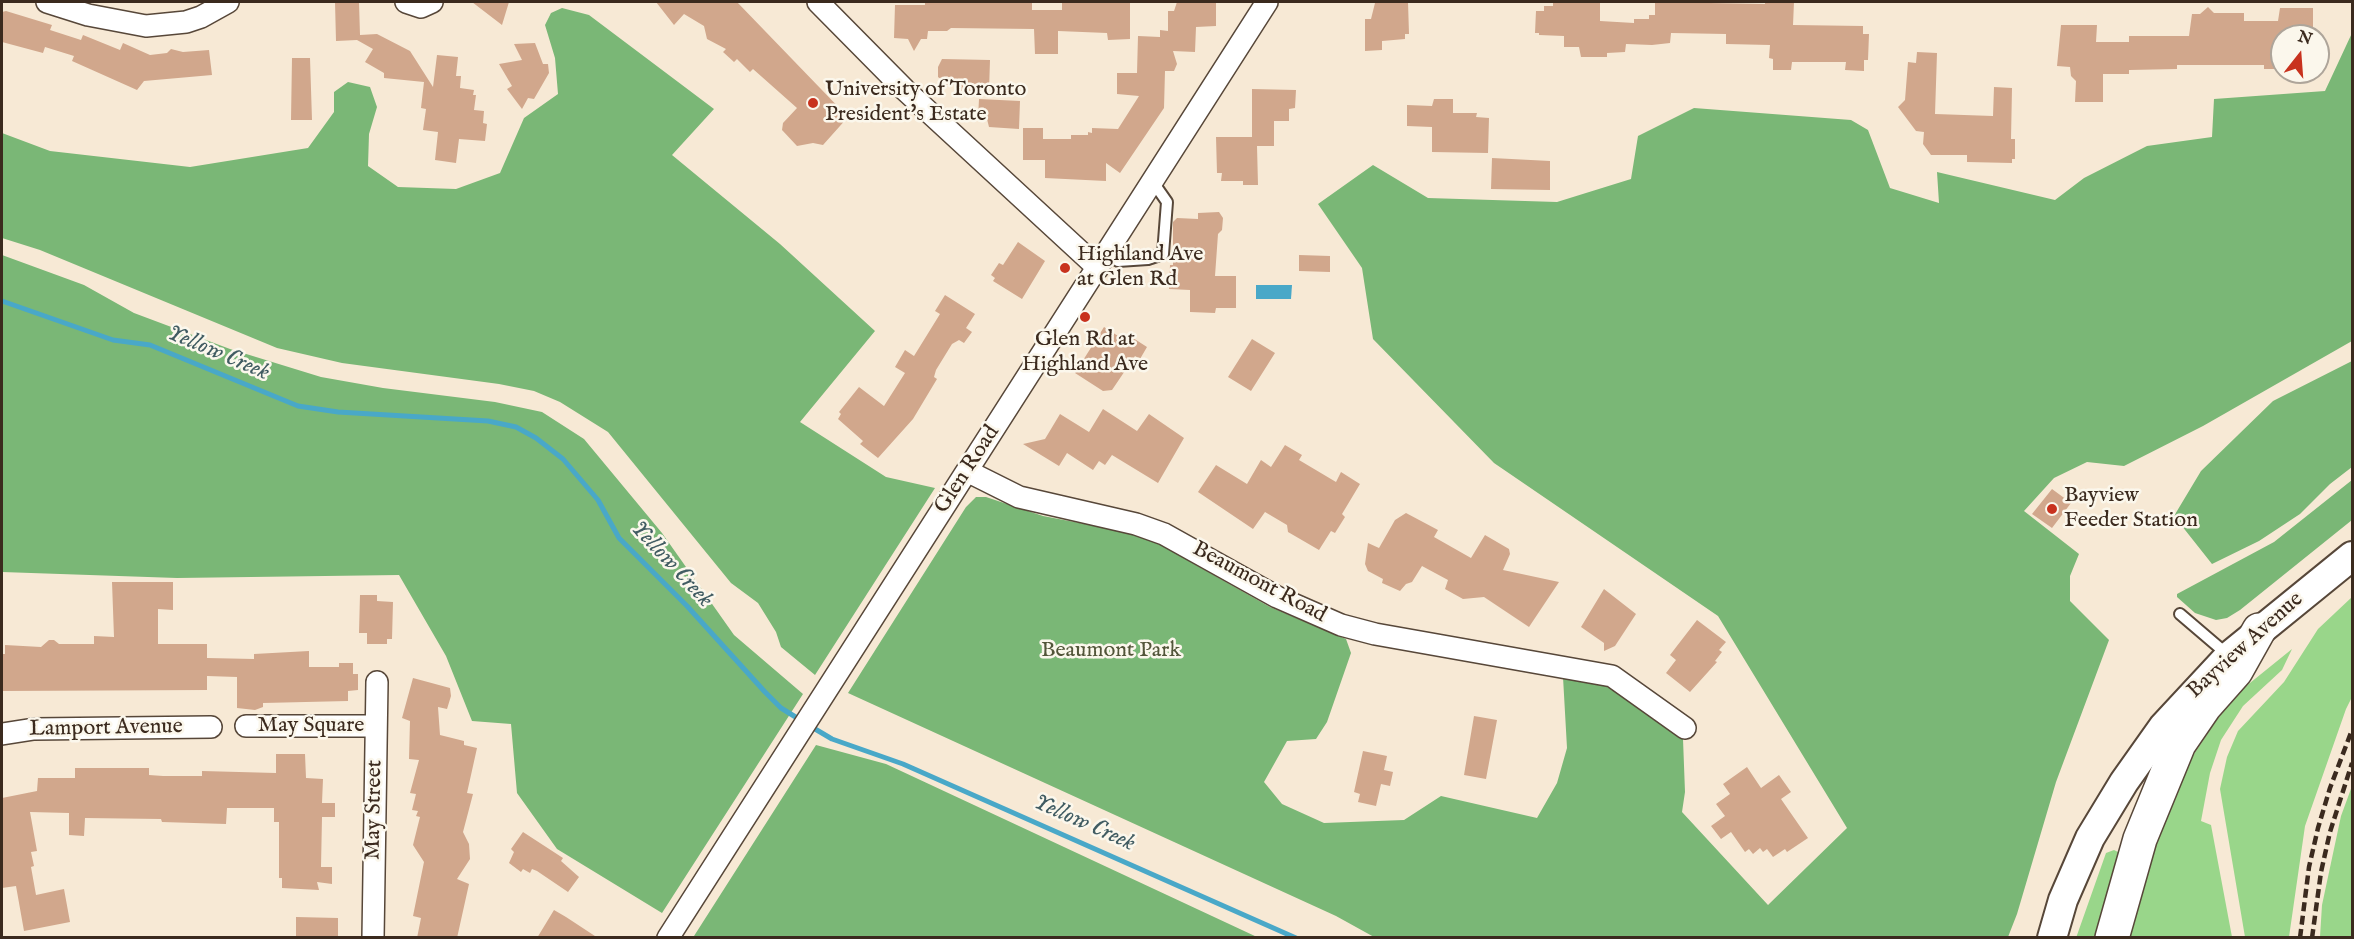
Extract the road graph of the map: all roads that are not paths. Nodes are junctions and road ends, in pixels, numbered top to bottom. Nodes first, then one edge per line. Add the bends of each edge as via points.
1 (47, 2) edge
2 (228, 2) edge
3 (406, 2) edge
4 (432, 2) edge
5 (818, 2) edge
6 (1267, 2) edge
7 (1153, 182) junction
8 (1103, 260) junction
9 (967, 471) junction
10 (2352, 556) edge
11 (2180, 614) dead end
12 (2259, 630) junction
13 (2229, 656) junction
14 (377, 681) dead end
15 (246, 726) dead end
16 (376, 726) junction
17 (211, 727) dead end
18 (1685, 728) dead end
19 (2, 734) edge
20 (672, 931) edge
21 (373, 938) edge
22 (2052, 938) edge
23 (2112, 938) edge

1 - 2 street via 146,26 186,22
3 - 4 street via 421,7
5 - 8 street via 905,90
6 - 7 street, Glen Road
7 - 8 street, Glen Road
7 - 8 lane via 1167,202 1163,254 1148,259
8 - 9 street, Glen Road
9 - 18 street, Beaumont Road via 1019,496 1164,534 1277,597 1341,625 1612,675
9 - 20 street, Glen Road
10 - 12 main road, Bayview Avenue
11 - 13 lane
12 - 13 main road, Bayview Avenue
12 - 23 main road via 2236,671 2179,744 2140,839
13 - 22 main road, Bayview Avenue via 2163,727 2118,790 2076,868
14 - 16 street, May Street
15 - 16 street, May Square
16 - 21 street, May Street
17 - 19 street, Lamport Avenue via 74,728

